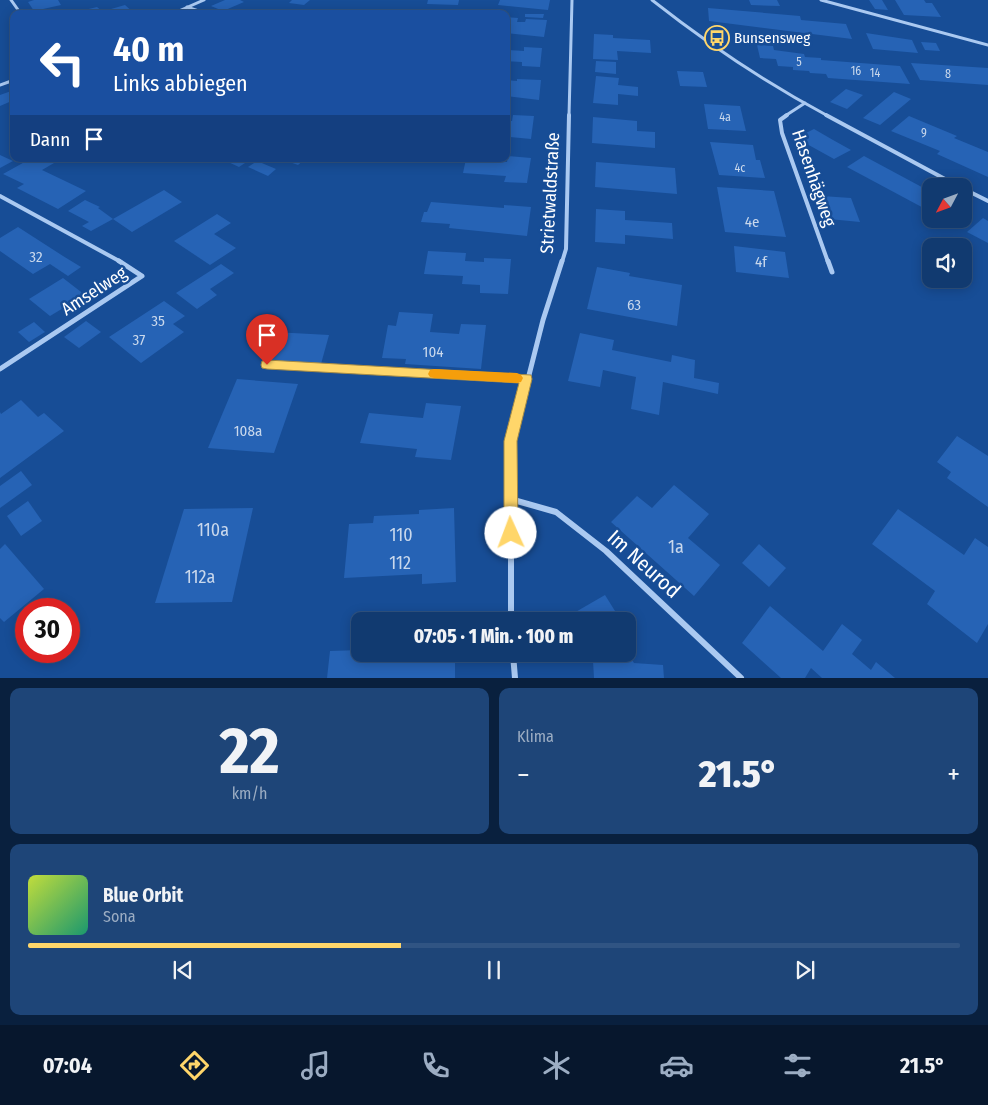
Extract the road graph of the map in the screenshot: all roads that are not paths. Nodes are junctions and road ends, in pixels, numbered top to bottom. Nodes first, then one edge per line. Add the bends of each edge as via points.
1 (204, 0) edge
2 (572, 0) edge
3 (652, 0) edge
4 (821, 0) edge
5 (187, 7) junction
6 (181, 10) edge
7 (196, 10) edge
8 (988, 45) edge
9 (805, 103) junction
10 (943, 178) edge
11 (972, 193) edge
12 (0, 196) edge
13 (988, 201) edge
14 (832, 272) dead end
15 (267, 365) dead end
16 (0, 369) edge
17 (526, 379) junction
18 (510, 499) junction
19 (512, 612) edge
20 (514, 662) edge
21 (515, 678) edge
22 (742, 678) edge

1 - 5 street
2 - 17 street, Strietwaldstraße via 566,250
3 - 9 street, Hasenhägweg via 703,40
4 - 8 street
5 - 6 street
5 - 7 street
9 - 10 street, Hasenhägweg
9 - 14 street, Hasenhägweg via 780,120 782,133
11 - 13 street
12 - 16 street, Amselweg via 142,276
15 - 17 lane
17 - 18 street, Strietwaldstraße via 510,441
18 - 19 street, Strietwaldstraße
18 - 22 street, Im Neurod via 556,512 599,545
20 - 21 street

